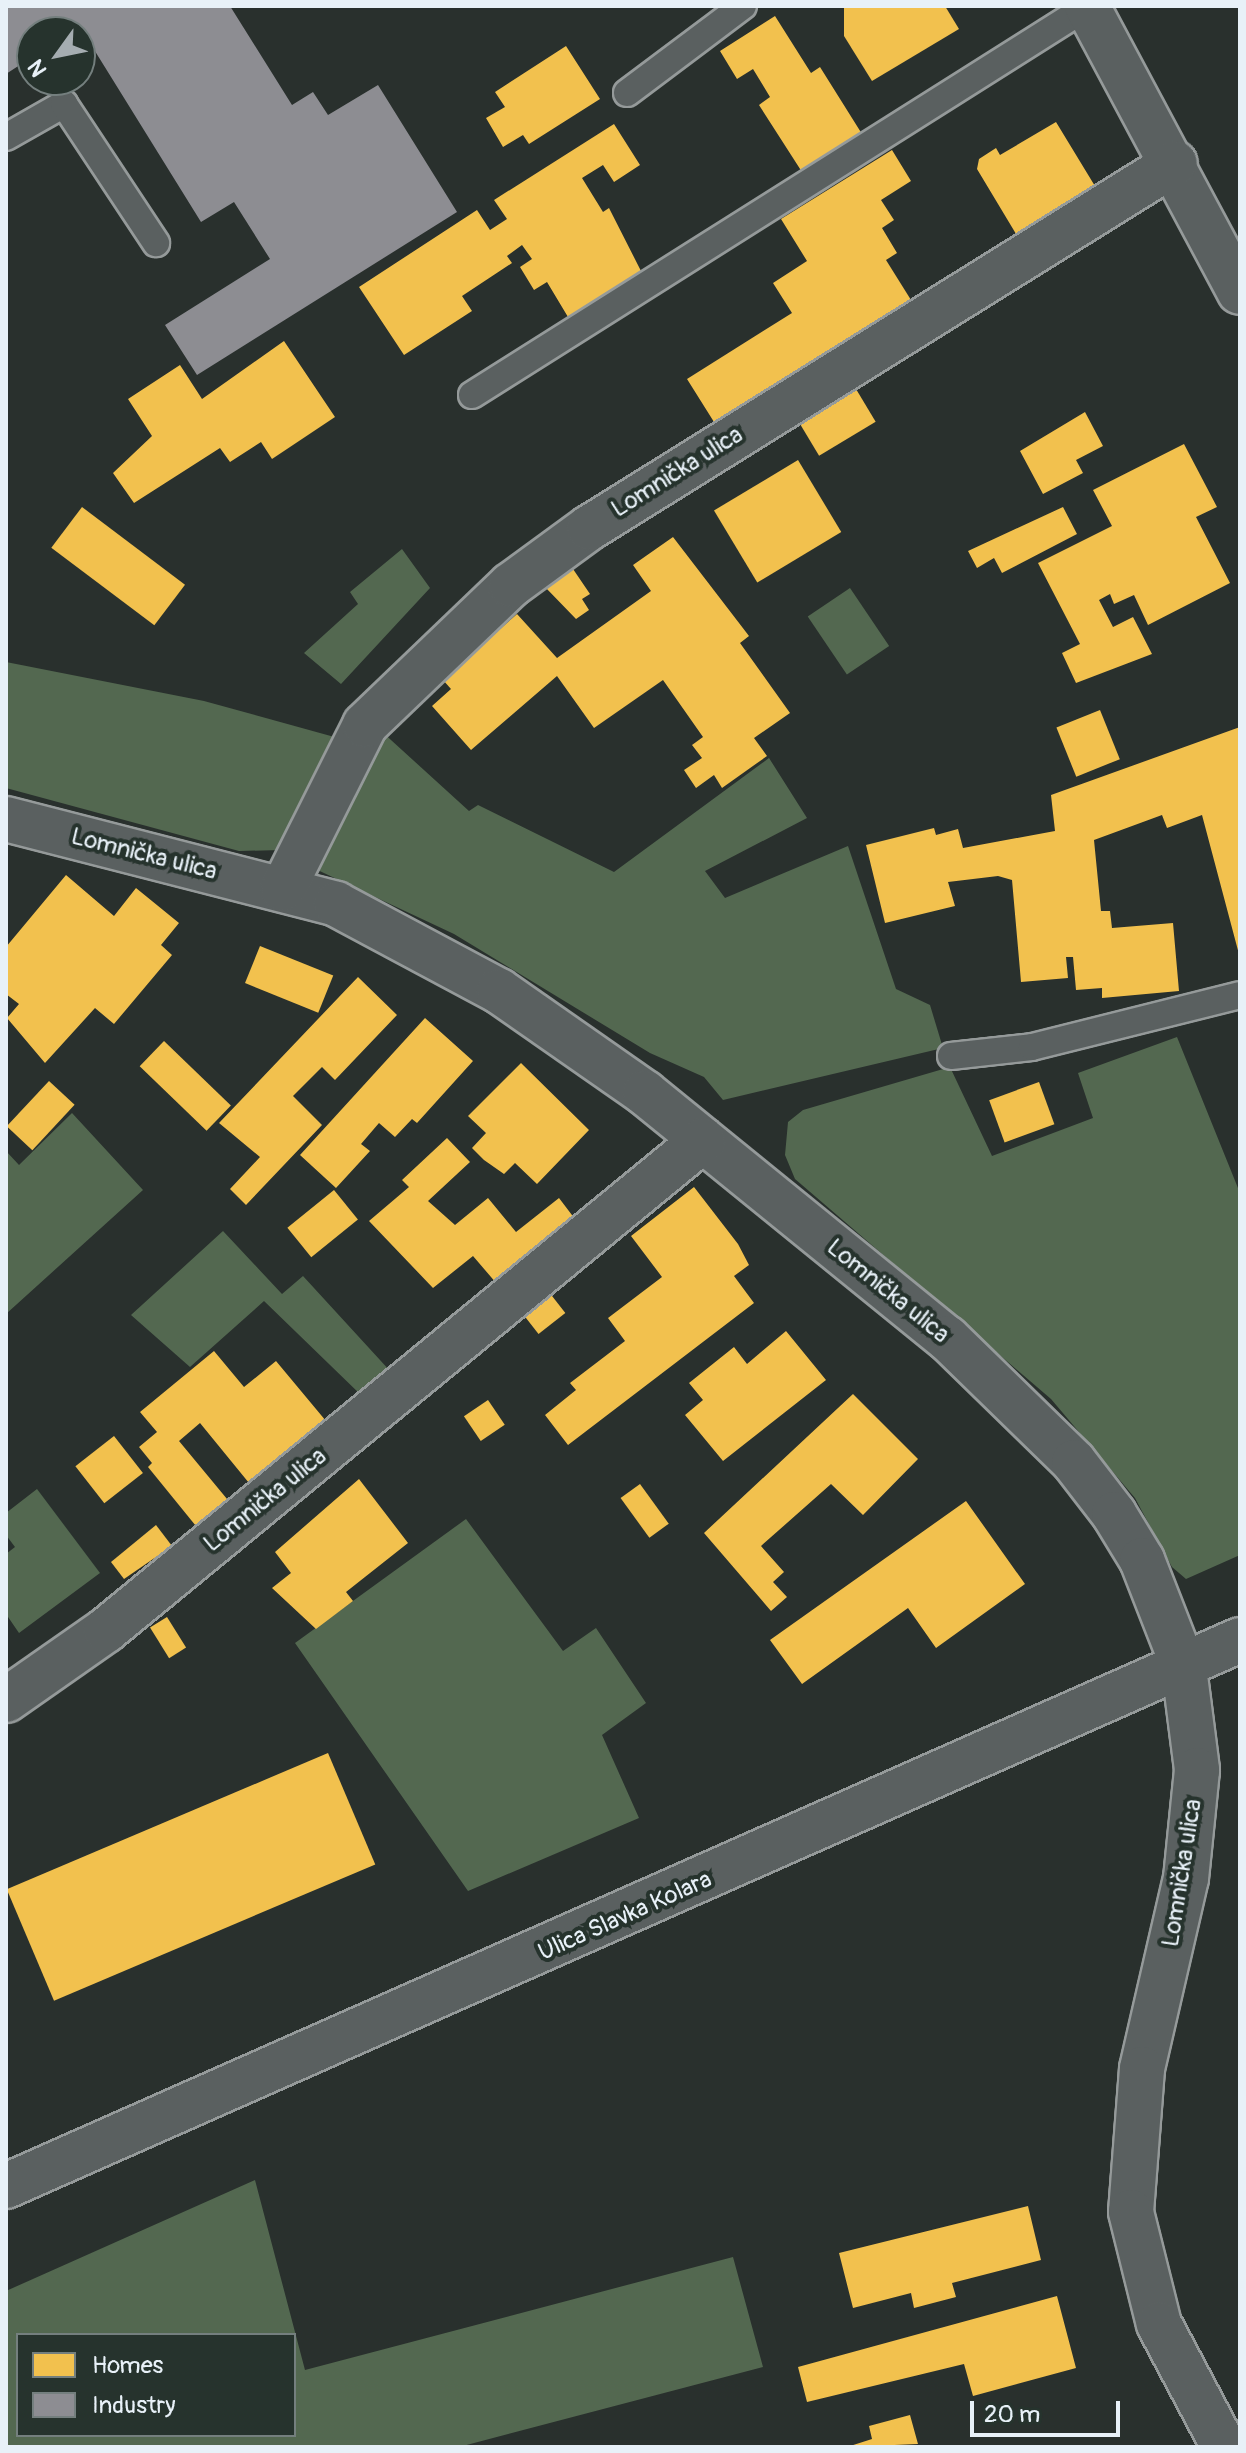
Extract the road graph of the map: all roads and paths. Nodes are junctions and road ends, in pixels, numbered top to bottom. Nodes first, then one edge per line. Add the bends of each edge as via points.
1 (743, 6) edge
2 (1087, 7) edge
3 (627, 93) dead end
4 (6, 137) edge
5 (1175, 163) junction
6 (156, 243) dead end
7 (1240, 292) edge
8 (472, 395) dead end
9 (6, 819) edge
10 (283, 889) junction
11 (1240, 995) edge
12 (951, 1056) dead end
13 (703, 1140) junction
14 (1240, 1640) edge
15 (1184, 1668) junction
16 (6, 1700) edge
17 (6, 2186) edge
18 (1224, 2447) edge

1 - 3 lane
2 - 5 street
2 - 8 lane
4 - 6 lane via 64,104
5 - 7 street
5 - 10 street, Lomnička ulica via 589,528 511,585 365,725
9 - 10 street, Lomnička ulica
10 - 13 street, Lomnička ulica via 336,904 438,953 580,1045
11 - 12 lane via 1032,1047
13 - 15 street, Lomnička ulica via 947,1338 1074,1462 1142,1560
13 - 16 street, Lomnička ulica via 106,1630
14 - 15 street, Ulica Slavka Kolara
15 - 17 street, Ulica Slavka Kolara
15 - 18 street, Lomnička ulica via 1195,1820 1142,2069 1131,2212 1159,2324

